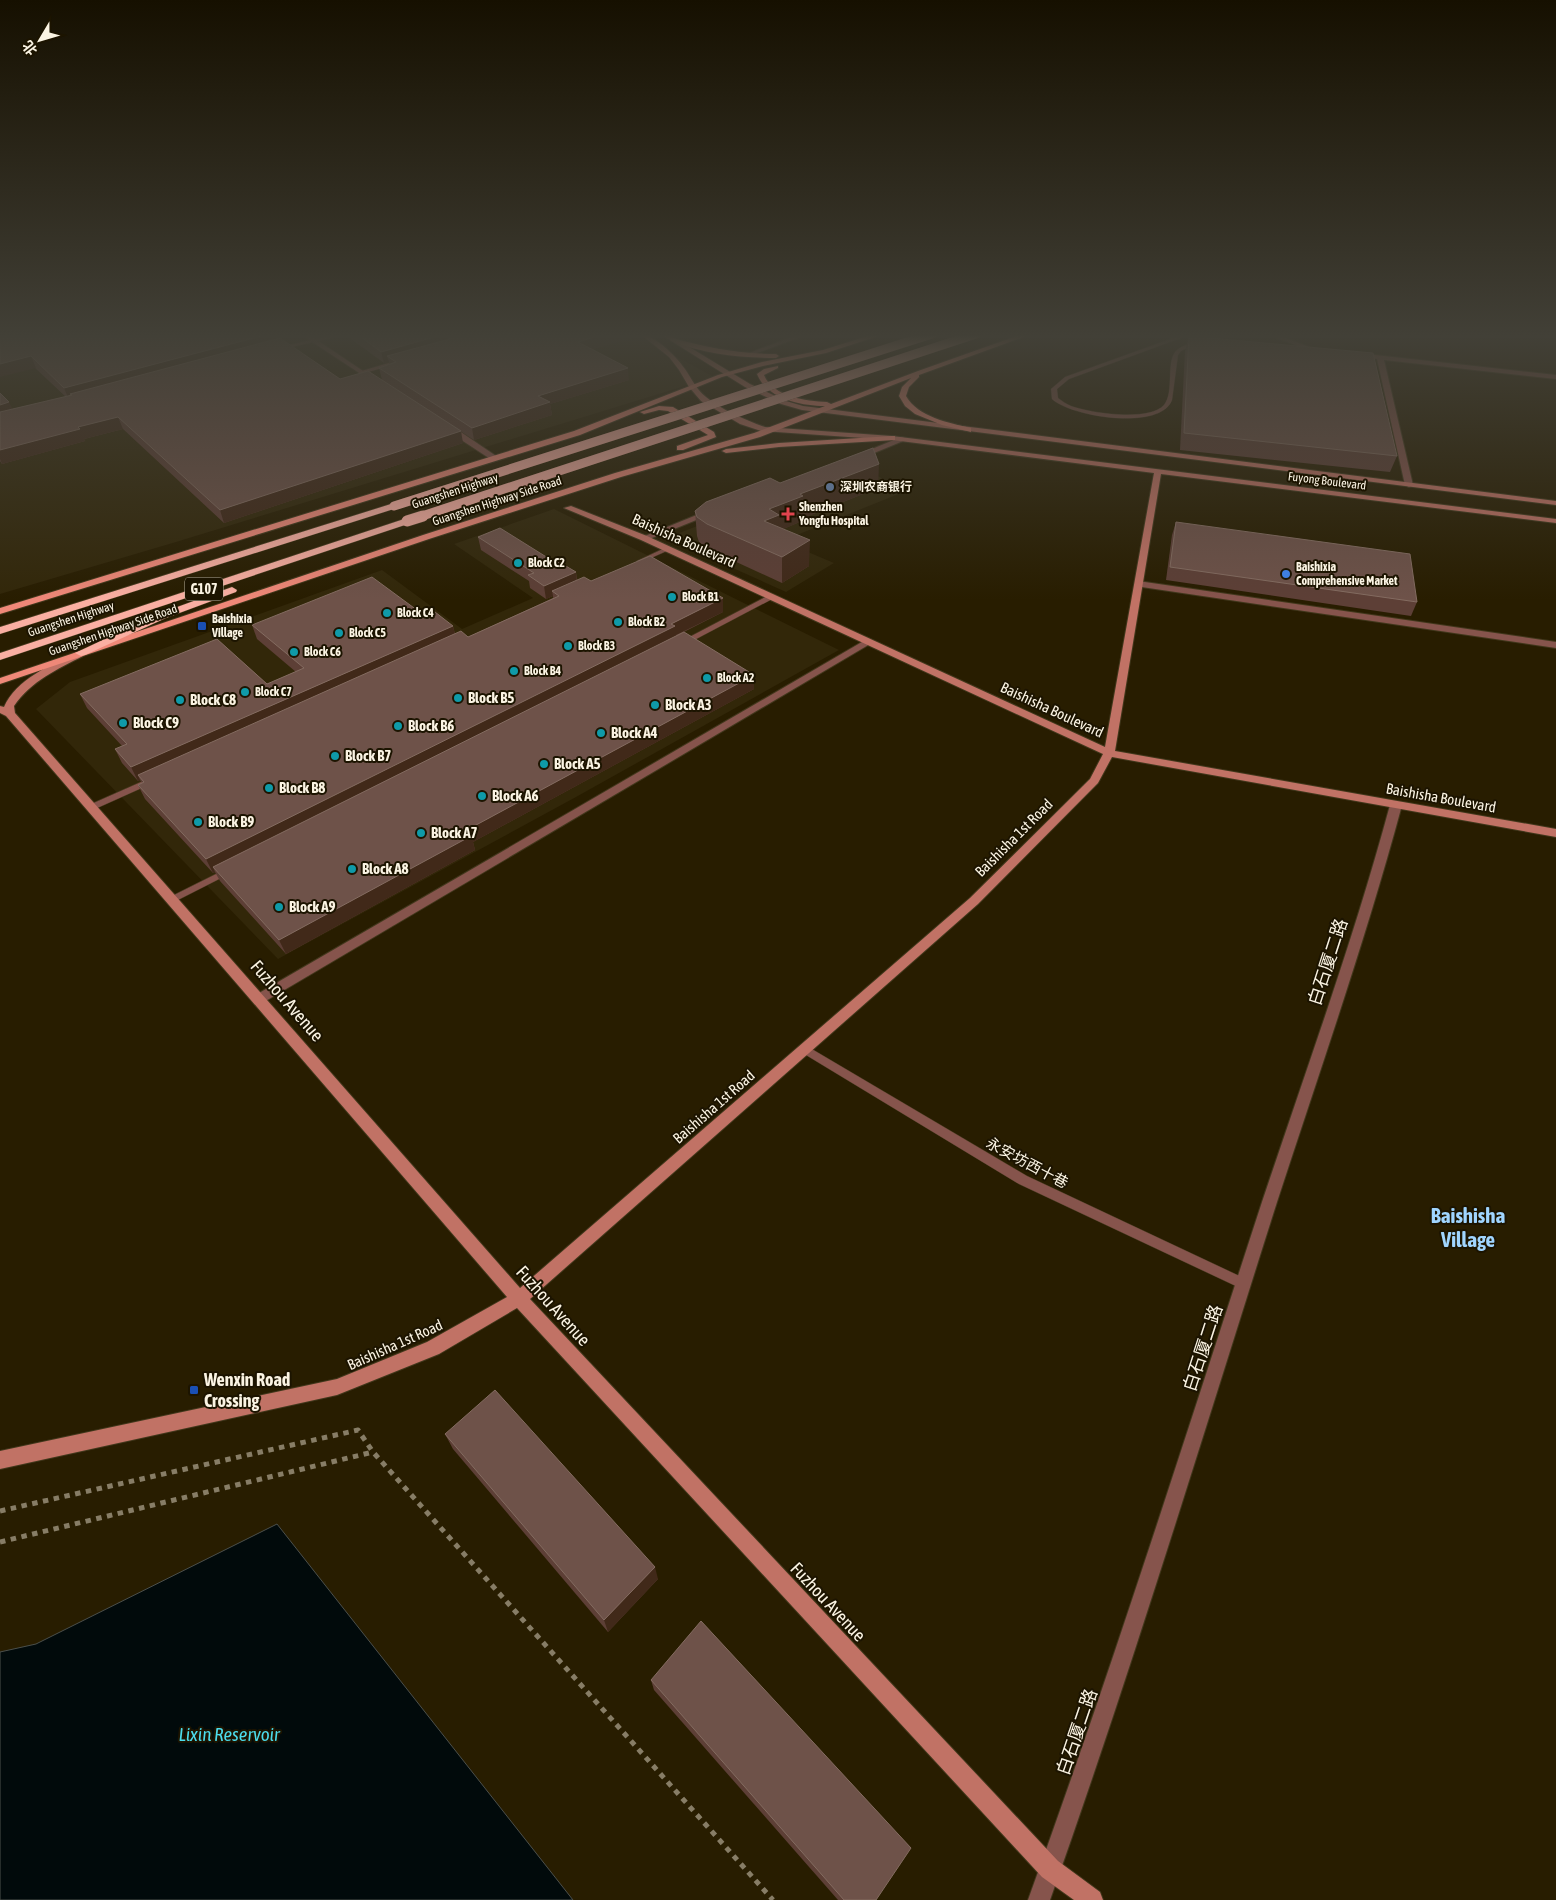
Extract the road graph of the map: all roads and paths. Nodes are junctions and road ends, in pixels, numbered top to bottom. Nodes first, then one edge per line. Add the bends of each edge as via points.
1 (602, 423) edge
2 (610, 423) edge
3 (655, 423) edge
4 (694, 423) edge
5 (706, 423) edge
6 (744, 423) edge
7 (790, 423) edge
8 (910, 423) edge
9 (943, 423) edge
10 (1395, 423) edge
11 (445, 426) edge
12 (771, 430) junction
13 (968, 430) junction
14 (577, 433) junction
15 (892, 438) junction
16 (904, 439) junction
17 (495, 458) junction
18 (664, 461) junction
19 (846, 461) edge
20 (1158, 470) junction
21 (618, 474) junction
22 (1409, 485) junction
23 (1556, 503) edge
24 (568, 508) dead end
25 (718, 510) edge
26 (407, 521) junction
27 (1556, 521) edge
28 (644, 538) junction
29 (667, 549) junction
30 (631, 565) edge
31 (1138, 584) junction
32 (772, 598) junction
33 (0, 611) edge
34 (50, 615) junction
35 (0, 627) edge
36 (0, 631) edge
37 (867, 642) junction
38 (1556, 645) edge
39 (675, 646) edge
40 (81, 653) junction
41 (0, 657) edge
42 (0, 681) edge
43 (5, 712) edge
44 (1109, 753) junction
45 (154, 779) edge
46 (1396, 805) junction
47 (92, 807) junction
48 (1556, 833) edge
49 (234, 868) edge
50 (172, 899) junction
51 (259, 999) junction
52 (805, 1049) junction
53 (1244, 1284) junction
54 (518, 1299) junction
55 (373, 1452) junction
56 (0, 1460) edge
57 (0, 1511) edge
58 (0, 1542) edge
59 (1050, 1869) junction
60 (773, 1900) edge
61 (1038, 1900) edge
62 (1092, 1900) edge

1 - 14 main road
2 - 14 main road
3 - 34 highway, Guangshen Highway / G107, bridge
4 - 21 main road via 712,437
5 - 26 highway, Guangshen Highway / G107, bridge
6 - 12 main road, Fuyong Boulevard
7 - 12 main road, Guangshen Highway Side Road
8 - 13 main road, Fuyong Boulevard
9 - 13 main road
10 - 22 street
11 - 17 street
12 - 15 main road, Fuyong Boulevard
12 - 18 main road, Guangshen Highway Side Road
13 - 22 main road, Fuyong Boulevard
14 - 17 main road
15 - 16 main road, Fuyong Boulevard
15 - 18 main road via 752,447
16 - 19 street
16 - 20 main road, Fuyong Boulevard
17 - 33 main road
18 - 21 main road, Guangshen Highway Side Road
20 - 27 main road, Fuyong Boulevard
20 - 31 main road, Baishisha 1st Road
21 - 40 main road, Guangshen Highway Side Road
22 - 23 main road, Fuyong Boulevard
24 - 28 main road, Baishisha Boulevard
25 - 28 street
26 - 40 highway via 342,552 162,616
26 - 41 highway, Guangshen Highway / G107
28 - 29 main road, Baishisha Boulevard
29 - 30 lane
29 - 32 main road, Baishisha Boulevard
31 - 38 street
31 - 44 main road, Baishisha 1st Road
32 - 37 main road, Baishisha Boulevard
32 - 39 lane
34 - 35 highway
34 - 36 highway, Guangshen Highway / G107
37 - 44 main road, Baishisha Boulevard
37 - 51 street
40 - 42 main road, Guangshen Highway Side Road
40 - 43 main road via 36,677 22,689
43 - 47 main road, Fuzhou Avenue
44 - 46 main road, Baishisha Boulevard
44 - 52 main road, Baishisha 1st Road via 1094,781 974,901
45 - 47 lane
46 - 48 main road, Baishisha Boulevard
46 - 53 street, 白石厦二路 via 1382,863
47 - 50 main road, Fuzhou Avenue
49 - 50 lane
50 - 51 main road, Fuzhou Avenue
51 - 54 main road, Fuzhou Avenue
52 - 53 lane, 永安坊西十巷 via 1023,1180
52 - 54 main road, Baishisha 1st Road
53 - 59 street, 白石厦二路 via 1132,1636
54 - 56 main road, Baishisha 1st Road via 433,1348 337,1388
54 - 59 main road, Fuzhou Avenue
55 - 57 path via 358,1430
55 - 58 path
55 - 60 path
59 - 61 street, 白石厦二路
59 - 62 main road, Fuzhou Avenue

